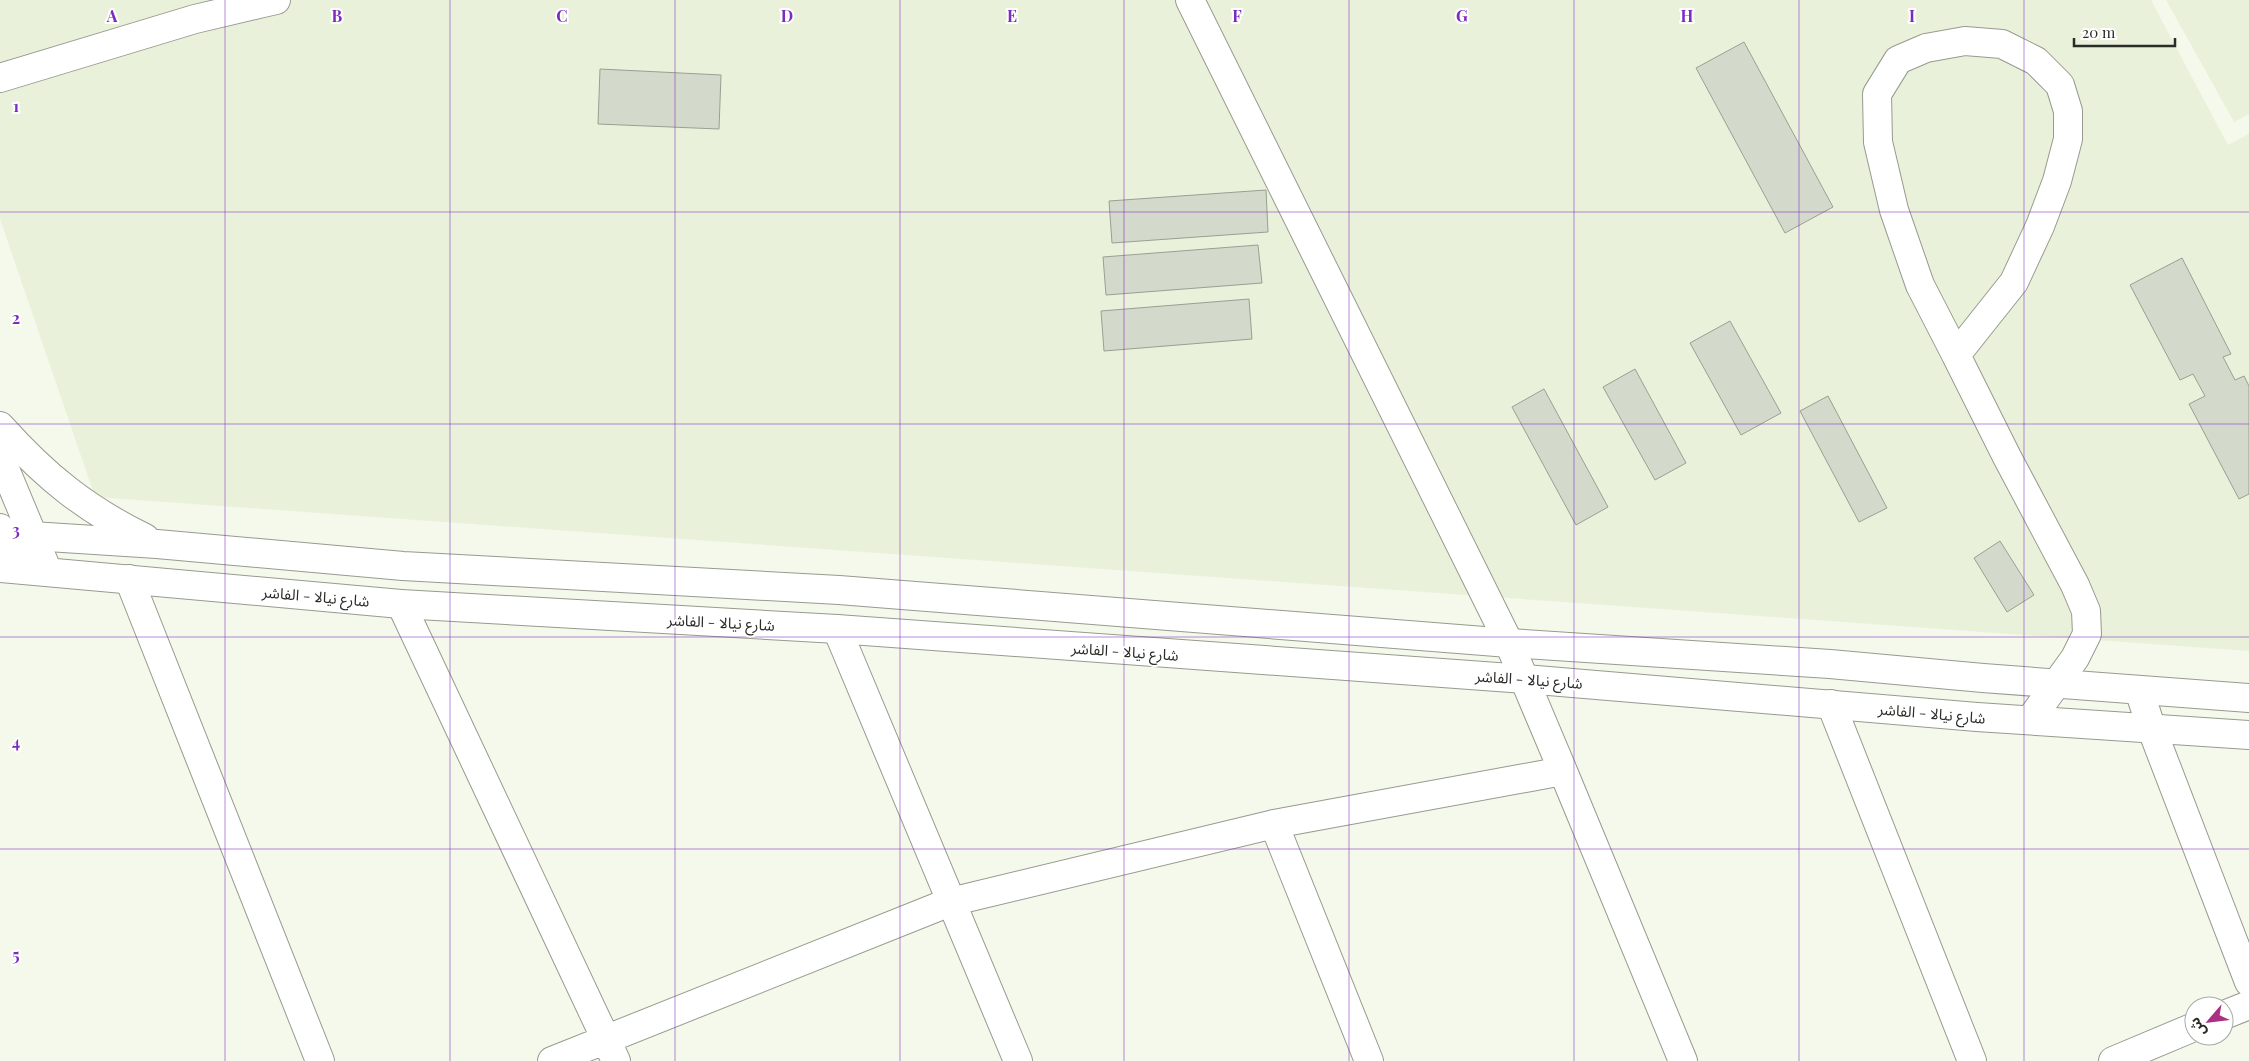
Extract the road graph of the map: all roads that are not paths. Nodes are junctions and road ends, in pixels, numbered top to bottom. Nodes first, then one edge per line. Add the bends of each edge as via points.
1 (276, 0) edge
2 (1190, 0) edge
3 (0, 78) edge
4 (1956, 355) junction
5 (0, 426) edge
6 (0, 457) edge
7 (1, 532) edge
8 (34, 536) junction
9 (157, 544) junction
10 (9, 569) edge
11 (48, 572) junction
12 (542, 574) junction
13 (129, 580) junction
14 (924, 597) junction
15 (401, 604) junction
16 (540, 612) junction
17 (837, 629) junction
18 (924, 636) junction
19 (1509, 643) junction
20 (1763, 660) junction
21 (1525, 679) junction
22 (2056, 684) junction
23 (2138, 690) junction
24 (1758, 697) junction
25 (2249, 698) edge
26 (1831, 704) junction
27 (2030, 720) junction
28 (2151, 727) junction
29 (2249, 735) edge
30 (1563, 770) junction
31 (1274, 824) junction
32 (950, 902) junction
33 (2249, 982) edge
34 (2249, 1004) edge
35 (2234, 1011) edge
36 (2184, 1031) edge
37 (611, 1050) edge
38 (320, 1061) edge
39 (552, 1061) edge
40 (1018, 1061) edge
41 (1368, 1061) edge
42 (1683, 1061) edge
43 (1972, 1061) edge
44 (2112, 1061) edge

1 - 3 main road via 195,19
2 - 19 main road
4 - 4 main road via 1920,285 1894,210 1878,142 1877,94 1898,60 1926,48 1965,42 2002,44 2036,61 2060,85 2068,111 2068,139 2057,181 2014,282
4 - 22 main road via 2086,611 2087,634
5 - 9 main road via 29,459 68,493 111,522
6 - 8 main road
7 - 8 main road
7 - 10 main road
8 - 9 main road
8 - 11 main road
9 - 12 main road via 403,566
10 - 11 main road, شارع نيالا - الفاشر
11 - 13 main road, شارع نيالا - الفاشر
12 - 14 main road
12 - 16 main road
13 - 15 main road, شارع نيالا - الفاشر
13 - 38 main road
14 - 18 main road
14 - 19 main road
15 - 16 main road, شارع نيالا - الفاشر
15 - 37 main road
16 - 17 main road, شارع نيالا - الفاشر
17 - 18 main road, شارع نيالا - الفاشر
17 - 32 main road
18 - 21 main road, شارع نيالا - الفاشر
19 - 20 main road
19 - 21 main road
20 - 22 main road
20 - 24 main road
21 - 24 main road, شارع نيالا - الفاشر
21 - 30 main road
22 - 23 main road
22 - 27 main road
23 - 25 main road
23 - 28 main road
24 - 26 main road, شارع نيالا - الفاشر
26 - 27 main road, شارع نيالا - الفاشر
26 - 43 main road
27 - 28 main road, شارع نيالا - الفاشر
28 - 29 main road, شارع نيالا - الفاشر
28 - 33 main road
30 - 31 main road
30 - 42 main road
31 - 32 main road
31 - 41 main road
32 - 37 main road
32 - 40 main road
34 - 35 main road
36 - 44 main road
37 - 39 main road

